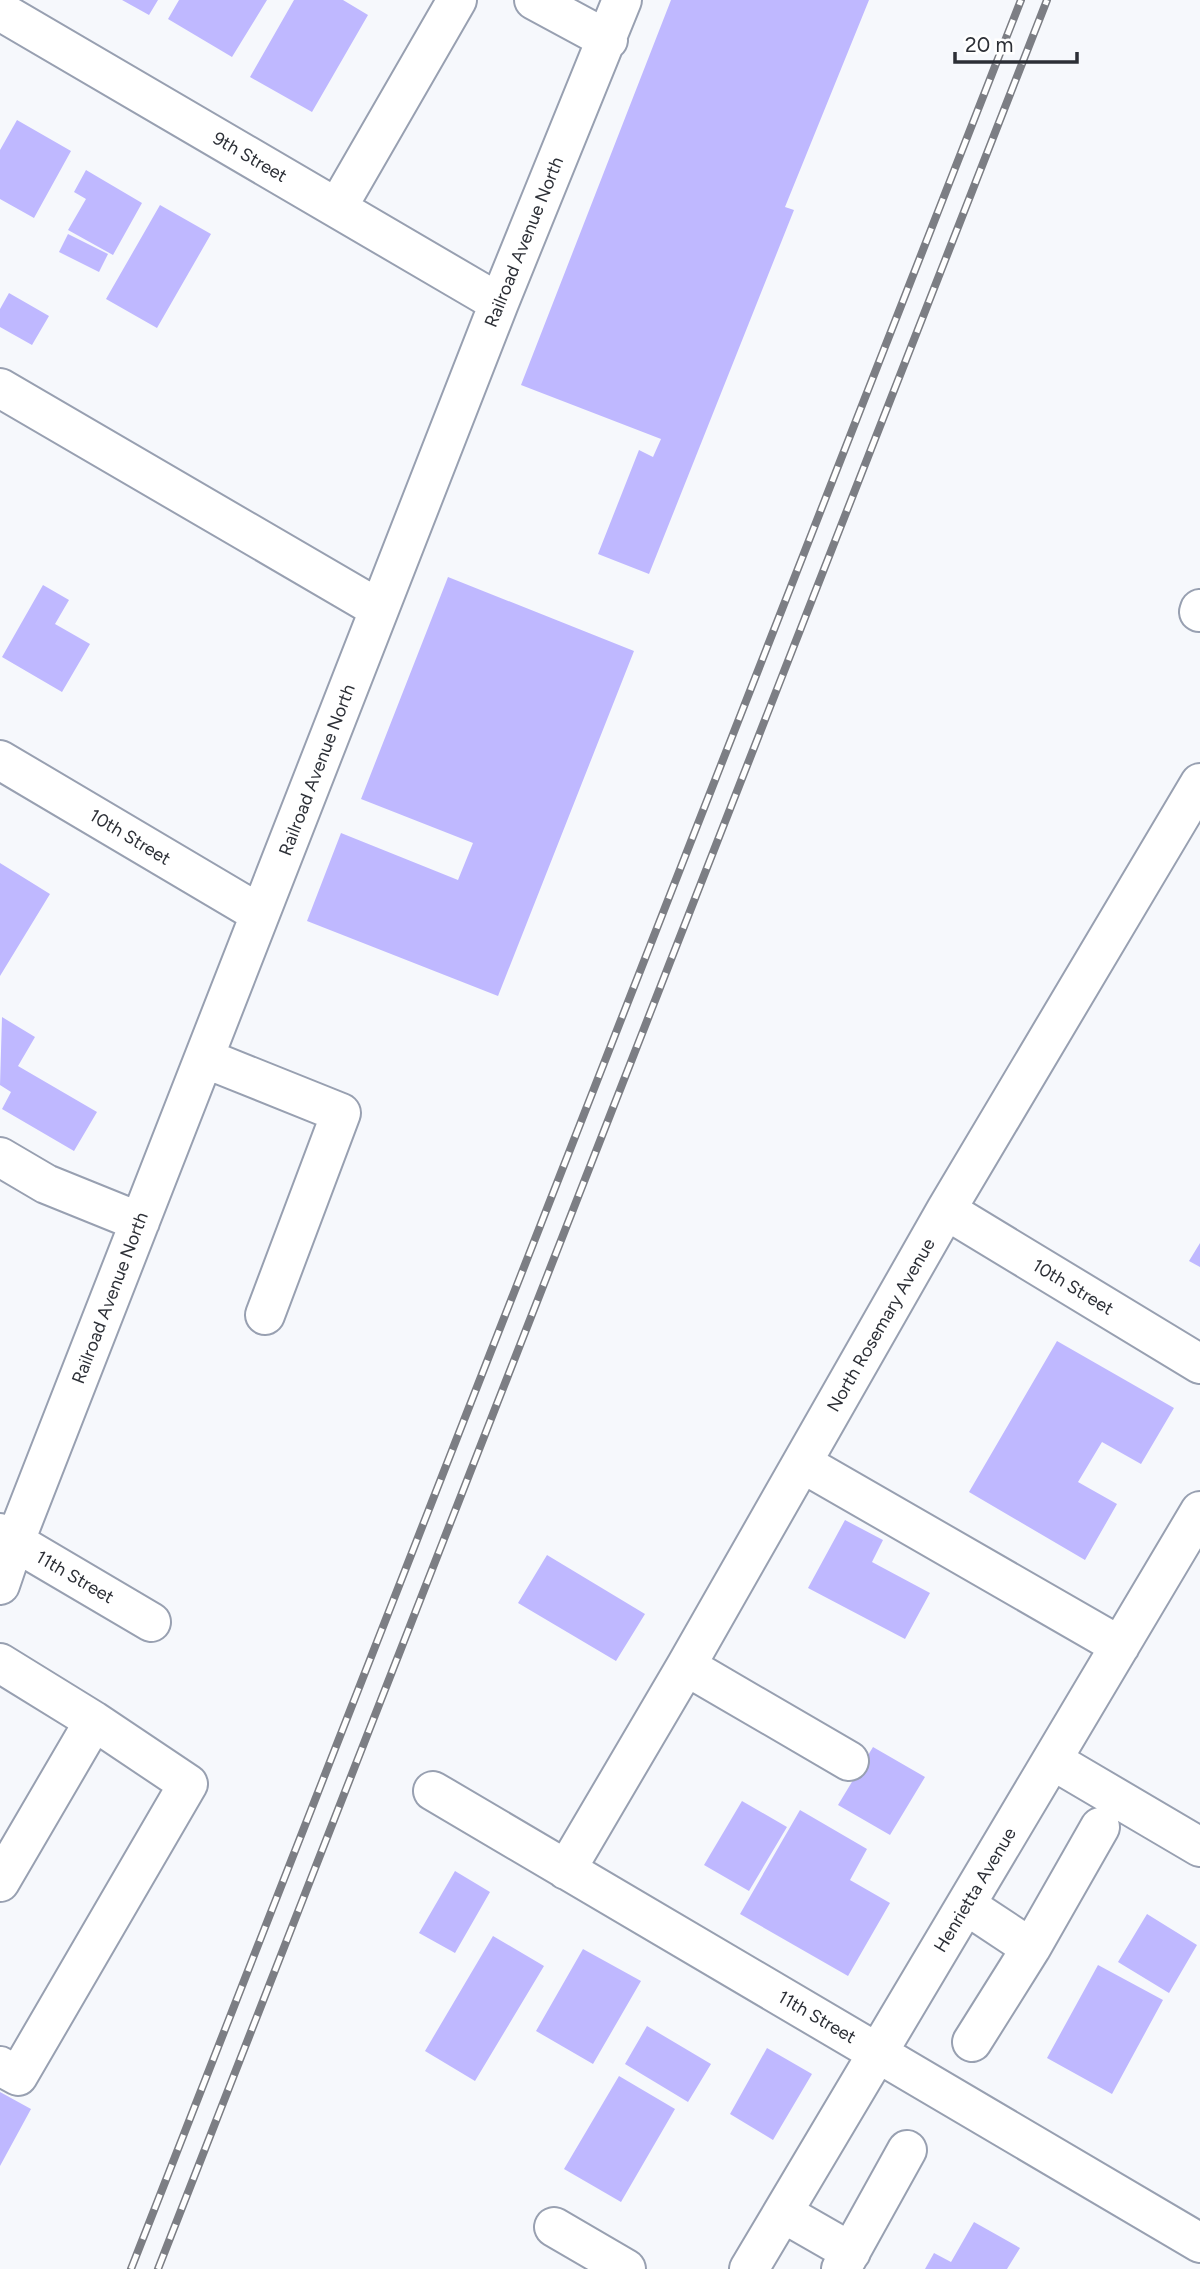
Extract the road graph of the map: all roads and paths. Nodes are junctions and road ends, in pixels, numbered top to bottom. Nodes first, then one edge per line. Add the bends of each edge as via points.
1 (457, 0) edge
2 (534, 0) edge
3 (622, 0) edge
4 (0, 11) edge
5 (608, 40) junction
6 (337, 208) junction
7 (499, 303) junction
8 (0, 388) edge
9 (379, 609) junction
10 (0, 760) edge
11 (1200, 783) edge
12 (260, 914) junction
13 (204, 1058) junction
14 (0, 1157) edge
15 (946, 1210) junction
16 (140, 1222) junction
17 (265, 1315) dead end
18 (1200, 1364) edge
19 (802, 1463) junction
20 (1200, 1511) edge
21 (7, 1537) edge
22 (0, 1585) edge
23 (150, 1622) dead end
24 (1120, 1646) junction
25 (0, 1663) edge
26 (686, 1666) junction
27 (94, 1721) junction
28 (1052, 1760) junction
29 (849, 1761) dead end
30 (433, 1791) dead end
31 (1100, 1827) dead end
32 (1200, 1847) edge
33 (566, 1870) junction
34 (0, 1882) edge
35 (966, 1905) junction
36 (1031, 1948) junction
37 (971, 2042) dead end
38 (878, 2053) junction
39 (0, 2066) edge
40 (906, 2150) dead end
41 (783, 2213) junction
42 (554, 2227) dead end
43 (1200, 2243) edge
44 (846, 2261) edge
45 (626, 2269) edge
46 (749, 2269) edge

1 - 6 street
2 - 5 street
3 - 5 street, Railroad Avenue North
4 - 6 street, 9th Street
5 - 7 street, Railroad Avenue North
6 - 7 street, 9th Street
7 - 9 street, Railroad Avenue North
8 - 9 street
9 - 12 street, Railroad Avenue North
10 - 12 street, 10th Street
11 - 15 street, North Rosemary Avenue
12 - 13 street, Railroad Avenue North
13 - 16 street, Railroad Avenue North
13 - 17 street via 341,1113
14 - 16 street via 46,1184
15 - 18 street, 10th Street
15 - 19 street, North Rosemary Avenue
16 - 21 street, Railroad Avenue North
19 - 24 street
19 - 26 street, North Rosemary Avenue
20 - 24 street, Henrietta Avenue
21 - 22 street, Railroad Avenue North
21 - 23 street, 11th Street
24 - 28 street, Henrietta Avenue
25 - 27 street
26 - 29 street
26 - 33 street, North Rosemary Avenue
27 - 34 street
27 - 39 street via 188,1784 18,2076
28 - 32 street
28 - 35 street, Henrietta Avenue
30 - 33 street, 11th Street
31 - 36 street
33 - 38 street, 11th Street
35 - 36 street
35 - 38 street, Henrietta Avenue
36 - 37 street
38 - 41 street, Henrietta Avenue
38 - 43 street, 11th Street
40 - 44 street
41 - 44 street
41 - 46 street, Henrietta Avenue
42 - 45 street

